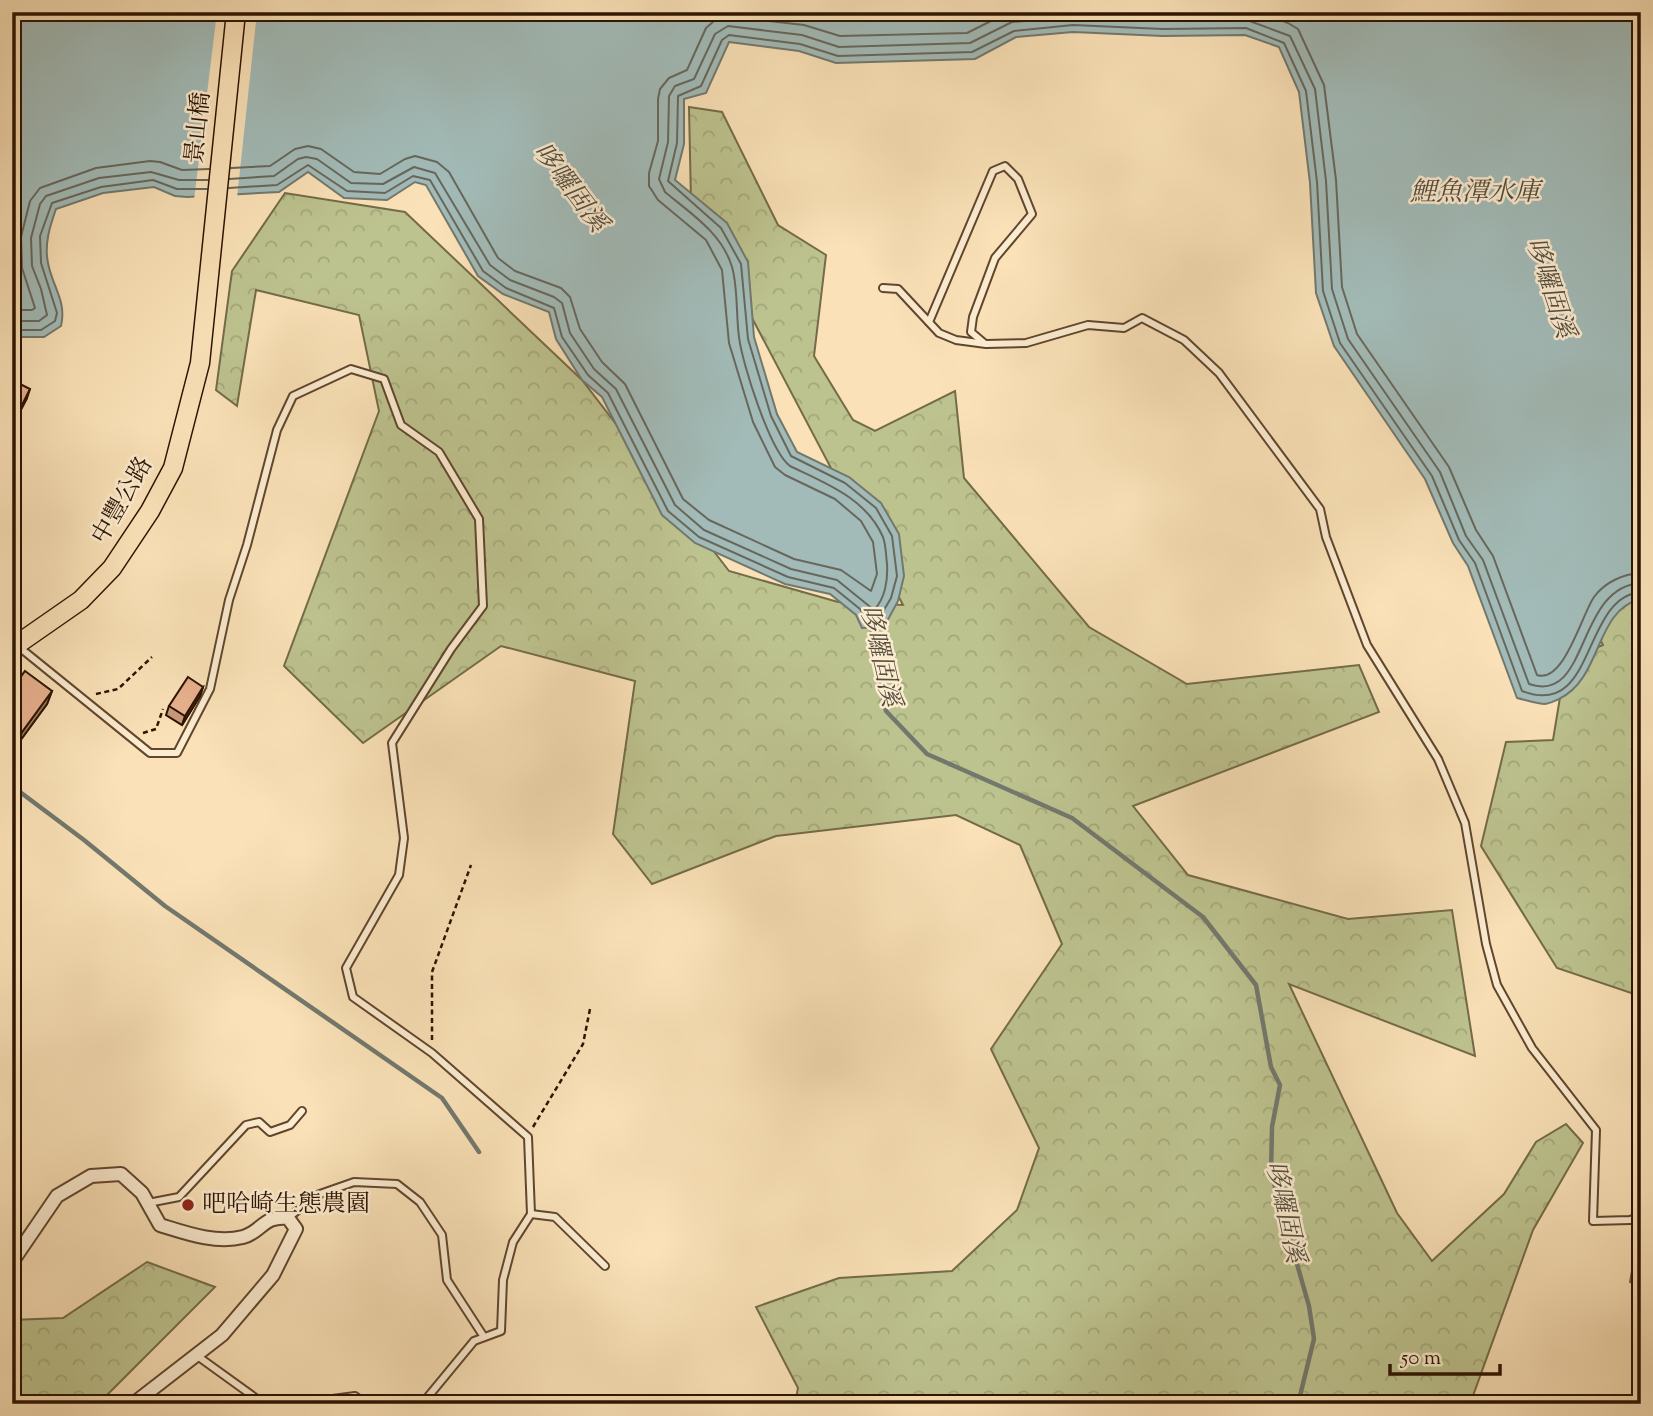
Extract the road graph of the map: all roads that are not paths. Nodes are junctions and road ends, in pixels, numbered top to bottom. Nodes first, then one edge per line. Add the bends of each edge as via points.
1 (236, 12) edge
2 (212, 250) joint
3 (883, 288) dead end
4 (929, 322) junction
5 (986, 344) junction
6 (15, 647) edge
7 (302, 1111) dead end
8 (148, 1203) junction
9 (531, 1214) junction
10 (1641, 1216) edge
11 (288, 1218) junction
12 (12, 1262) edge
13 (605, 1266) dead end
14 (484, 1337) junction
15 (196, 1355) junction
16 (133, 1404) edge
17 (281, 1404) edge
18 (295, 1404) edge
19 (366, 1404) edge
20 (422, 1404) edge

1 - 2 main road, 景山橋
2 - 6 main road, 中豐公路 via 200,363 173,468 112,568 81,600
3 - 4 lane via 898,289
4 - 5 lane via 939,333 956,340
4 - 5 lane via 993,171 1005,166 1018,179 1032,214 995,258 973,317 971,332
5 - 10 lane via 1026,343 1088,325 1124,328 1142,318 1184,340 1219,373 1260,426 1320,509 1367,645 1437,759 1465,823 1497,985 1532,1048 1596,1130 1594,1221
6 - 9 lane via 150,753 177,753 210,689 229,600 277,430 293,396 351,369 384,379 401,425 439,453 479,519 483,607 392,743 404,838 399,875 346,968 353,997 432,1053 528,1137
7 - 8 lane via 290,1125 270,1132 259,1122 246,1125 179,1197
8 - 11 street via 160,1225 201,1239 244,1237 275,1217
8 - 12 street via 121,1174 91,1176 57,1196
9 - 13 lane via 555,1217
9 - 14 lane via 513,1242 503,1280 501,1331
11 - 14 lane via 317,1195 354,1182 397,1184 420,1202 442,1235 447,1280
11 - 15 street via 296,1229 273,1275 222,1335
14 - 20 lane via 474,1340
15 - 16 street
15 - 17 lane via 257,1399
18 - 19 lane via 355,1396

